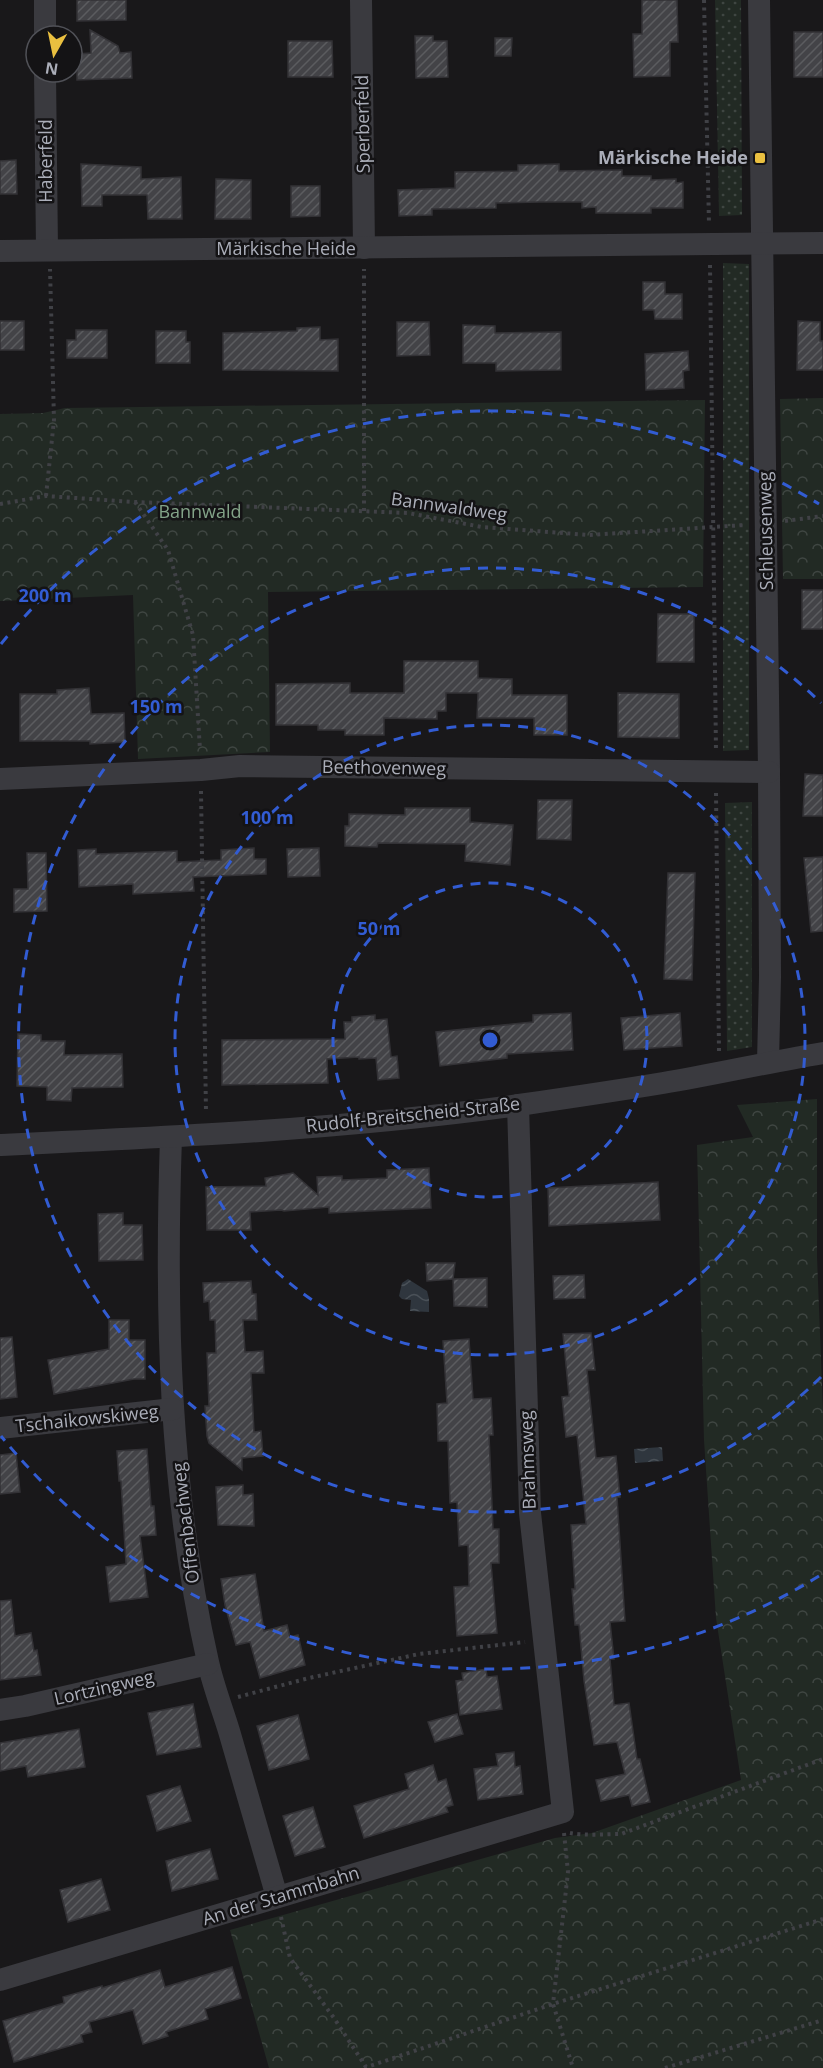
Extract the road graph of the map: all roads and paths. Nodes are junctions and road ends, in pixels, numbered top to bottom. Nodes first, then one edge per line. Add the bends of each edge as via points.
1 (45, 0) edge
2 (362, 0) edge
3 (704, 0) edge
4 (759, 0) edge
5 (45, 24) edge
6 (45, 84) edge
7 (823, 243) edge
8 (710, 244) junction
9 (762, 244) junction
10 (364, 248) junction
11 (48, 250) junction
12 (0, 251) edge
13 (46, 496) junction
14 (135, 502) junction
15 (0, 504) edge
16 (364, 511) junction
17 (823, 516) edge
18 (765, 524) junction
19 (713, 526) junction
20 (201, 770) junction
21 (716, 772) junction
22 (769, 772) junction
23 (0, 779) edge
24 (823, 1053) edge
25 (719, 1057) dead end
26 (768, 1062) junction
27 (518, 1105) junction
28 (206, 1117) dead end
29 (171, 1137) junction
30 (0, 1145) edge
31 (173, 1409) junction
32 (0, 1428) edge
33 (543, 1640) junction
34 (208, 1664) junction
35 (220, 1702) junction
36 (0, 1710) edge
37 (823, 1759) edge
38 (563, 1812) joint
39 (277, 1897) junction
40 (823, 1919) edge
41 (0, 1980) edge
42 (553, 2004) junction
43 (823, 2020) edge
44 (366, 2068) edge
45 (573, 2068) edge
46 (665, 2068) edge

1 - 5 street
2 - 10 street, Sperberfeld
3 - 8 path
4 - 9 street, Schleusenweg
6 - 11 street, Haberfeld
7 - 9 street, Märkische Heide
8 - 9 street, Märkische Heide
8 - 10 street, Märkische Heide
8 - 19 path
9 - 18 street, Schleusenweg
10 - 11 street, Märkische Heide
10 - 16 path
11 - 12 street, Märkische Heide
11 - 13 path via 54,420
13 - 14 path, Bannwaldweg
13 - 15 path, Bannwaldweg
14 - 16 path, Bannwaldweg
14 - 20 path via 168,550 193,636
16 - 19 path, Bannwaldweg via 408,513 482,527 589,535
17 - 18 path, Bannwaldweg
18 - 19 path, Bannwaldweg
18 - 22 street, Schleusenweg
19 - 21 path
20 - 21 street, Beethovenweg via 240,766
20 - 23 street, Beethovenweg
20 - 28 path
21 - 22 street, Beethovenweg
21 - 25 path
22 - 26 street, Schleusenweg
24 - 26 street, Rudolf-Breitscheid-Straße
26 - 27 street, Rudolf-Breitscheid-Straße via 664,1083
27 - 29 street, Rudolf-Breitscheid-Straße
27 - 33 street, Brahmsweg via 530,1513
29 - 30 street, Rudolf-Breitscheid-Straße
29 - 31 street, Offenbachweg via 168,1242
31 - 32 street, Tschaikowskiweg
31 - 34 street, Offenbachweg via 185,1533
33 - 35 path via 419,1654
33 - 38 street, Brahmsweg
34 - 35 street, Offenbachweg
34 - 36 street, Lortzingweg
35 - 39 street, Offenbachweg
37 - 42 path via 621,1834 564,1831 568,1872
38 - 39 street, An der Stammbahn
39 - 41 street, An der Stammbahn
39 - 44 path via 290,1958
40 - 42 path
42 - 44 path
42 - 45 path
43 - 46 path

